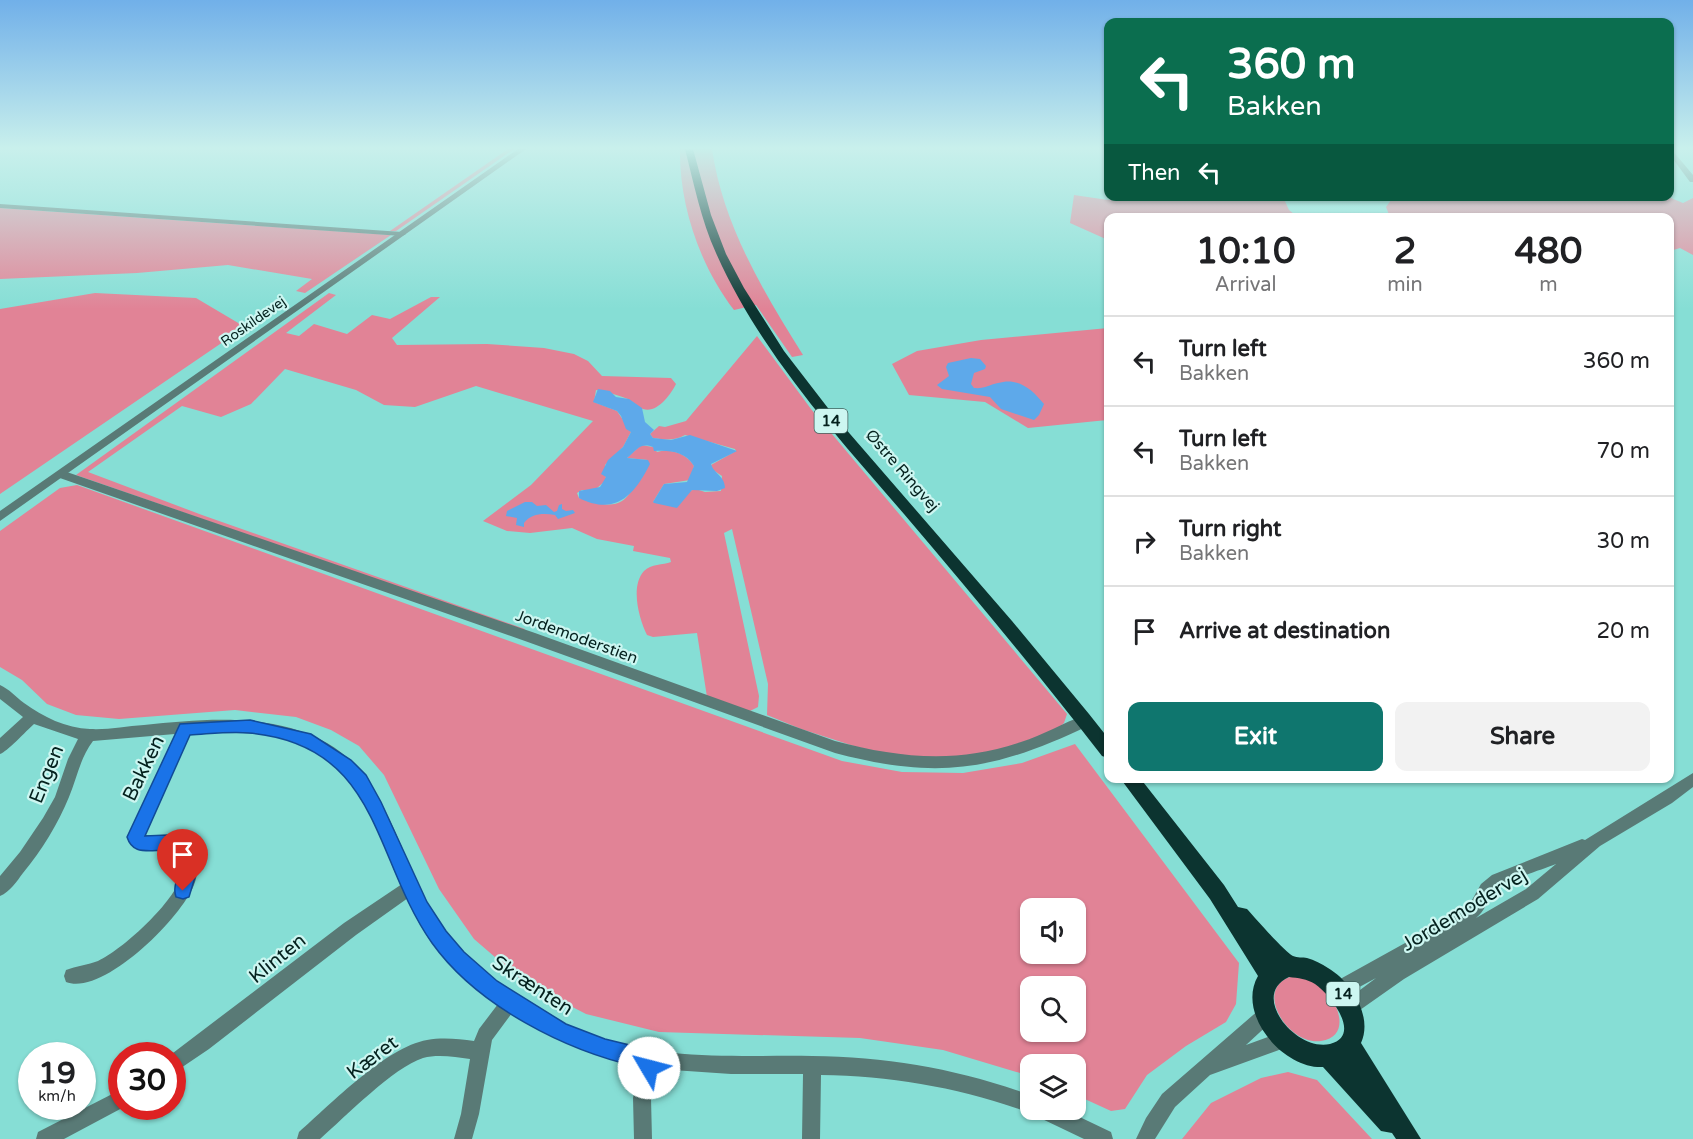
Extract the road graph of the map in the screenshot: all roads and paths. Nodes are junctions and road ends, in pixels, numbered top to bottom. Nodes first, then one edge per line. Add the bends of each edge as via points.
1 (447, 202) edge
2 (702, 202) edge
3 (0, 206) edge
4 (402, 234) junction
5 (62, 474) junction
6 (0, 517) edge
7 (0, 691) edge
8 (32, 718) junction
9 (1085, 721) junction
10 (185, 728) junction
11 (88, 735) junction
12 (1104, 746) edge
13 (0, 748) edge
14 (1693, 779) edge
15 (1133, 783) edge
16 (1595, 841) junction
17 (411, 887) junction
18 (0, 888) edge
19 (1279, 971) junction
20 (72, 976) dead end
21 (1339, 989) junction
22 (510, 1002) junction
23 (1350, 1008) junction
24 (1266, 1015) junction
25 (1284, 1040) junction
26 (1349, 1044) junction
27 (480, 1051) junction
28 (186, 1055) edge
29 (1328, 1056) junction
30 (651, 1059) junction
31 (812, 1065) junction
32 (1197, 1074) junction
33 (1020, 1100) edge
34 (108, 1105) edge
35 (1065, 1120) edge
36 (45, 1139) edge
37 (306, 1139) edge
38 (463, 1139) edge
39 (643, 1139) edge
40 (811, 1139) edge
41 (1104, 1139) edge
42 (1145, 1139) edge
43 (1403, 1139) edge
44 (1409, 1139) edge

1 - 4 street, Roskildevej
2 - 9 main road, Østre Ringvej / 14 via 720,252 774,346 824,412
3 - 4 street
4 - 5 street, Roskildevej
5 - 6 street, Roskildevej
5 - 9 street, Jordemoderstien via 835,747 876,758 936,764 994,757 1035,745
7 - 8 street, Skrænten
8 - 11 street, Skrænten
8 - 13 street
9 - 12 main road, Østre Ringvej / 14
10 - 11 street, Skrænten
10 - 17 street, Skrænten via 272,729 306,738 332,755 366,790
10 - 20 street, Bakken via 136,837 142,844 168,843 185,851 190,864 183,891 160,921 127,951 97,970
11 - 18 street, Engen via 76,753 63,795 46,827
14 - 16 street, Jordemodervej
15 - 19 main road
16 - 21 street, Jordemodervej via 1498,880 1487,889 1478,906 1458,923
16 - 23 street, Jordemodervej via 1532,894 1398,973
17 - 22 street, Skrænten via 440,938 458,959
17 - 28 street, Klinten via 345,932
19 - 21 main road, 14 via 1303,967 1316,971
19 - 24 main road via 1263,993
21 - 23 main road, 14
22 - 27 street via 485,1035
22 - 30 street, Skrænten via 581,1041
23 - 26 main road, 14 via 1354,1027
24 - 25 main road
24 - 32 street
25 - 29 main road via 1306,1054
25 - 32 street
26 - 29 main road
26 - 44 main road
27 - 37 street, Kæret via 437,1047 414,1052
27 - 38 street
29 - 43 main road
30 - 31 street, Skrænten via 716,1065
30 - 39 street via 642,1098
31 - 33 street, Skrænten via 912,1072
31 - 40 street
32 - 42 street via 1162,1107
34 - 36 street
35 - 41 street

